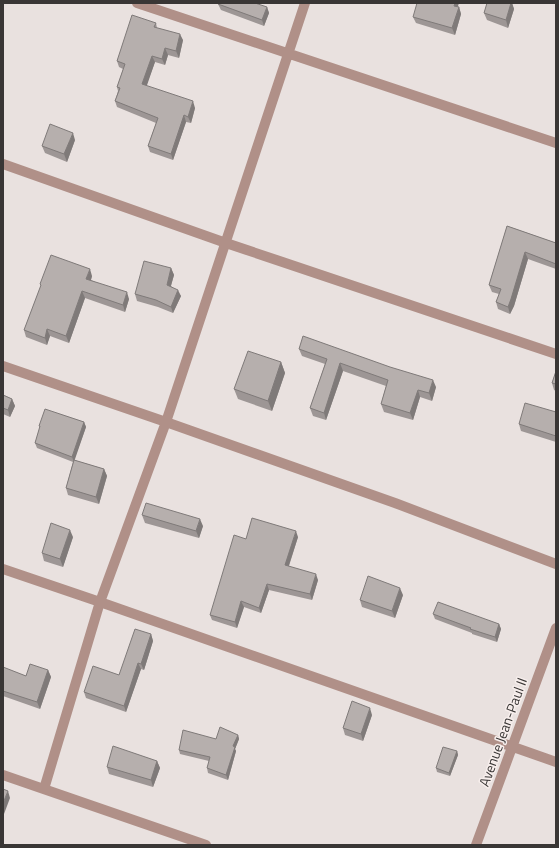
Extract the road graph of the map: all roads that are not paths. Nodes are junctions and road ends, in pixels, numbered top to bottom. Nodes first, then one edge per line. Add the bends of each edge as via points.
1 (137, 3) edge
2 (305, 3) edge
3 (288, 54) junction
4 (556, 143) edge
5 (3, 164) edge
6 (226, 243) junction
7 (556, 354) edge
8 (3, 366) edge
9 (166, 422) junction
10 (556, 564) edge
11 (3, 569) edge
12 (100, 602) junction
13 (556, 628) edge
14 (512, 747) junction
15 (556, 762) edge
16 (3, 775) edge
17 (44, 789) junction
18 (206, 845) edge
19 (476, 845) edge

1 - 3 street
2 - 3 street
3 - 4 street
3 - 6 street
5 - 6 street
6 - 7 street
6 - 9 street
8 - 9 street
9 - 10 street via 395,503
9 - 12 street
11 - 12 street
12 - 14 street
12 - 17 street
13 - 14 street, Avenue Jean-Paul II
14 - 15 street
14 - 19 street, Avenue Jean-Paul II
16 - 17 street
17 - 18 street

